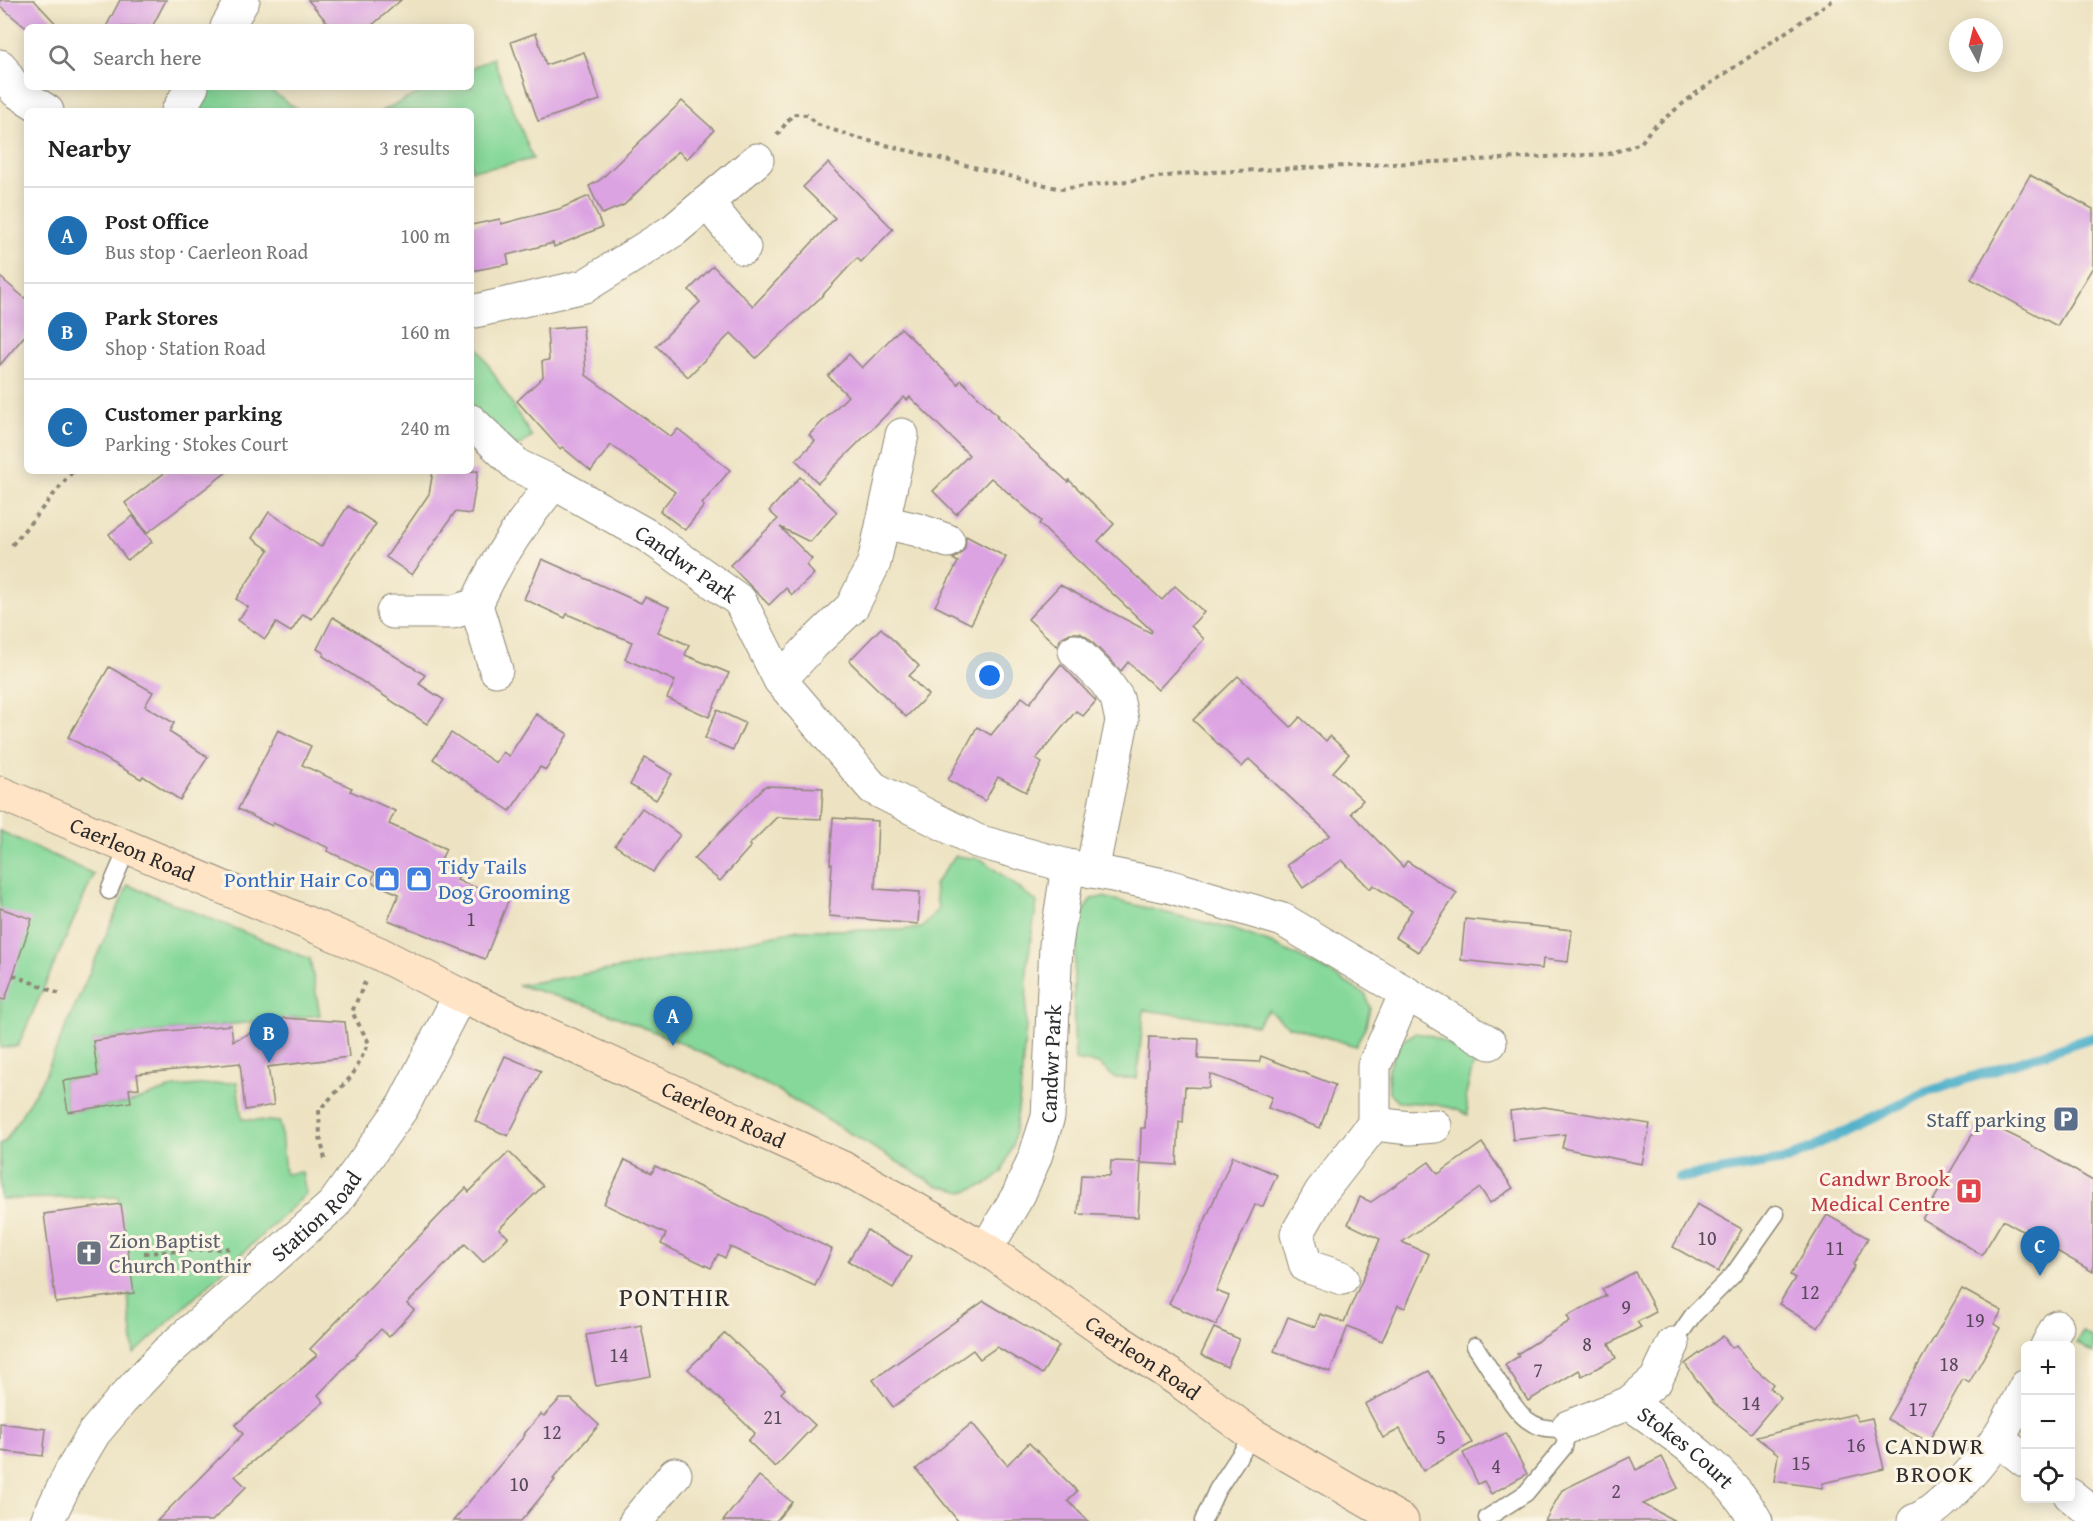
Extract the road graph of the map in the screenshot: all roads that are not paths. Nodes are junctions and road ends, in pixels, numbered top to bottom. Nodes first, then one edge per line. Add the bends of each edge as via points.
1 (243, 0) edge
2 (229, 24) edge
3 (0, 66) edge
4 (190, 90) edge
5 (42, 108) edge
6 (180, 108) edge
7 (757, 160) road end
8 (707, 202) junction
9 (744, 248) dead end
10 (474, 311) edge
11 (474, 424) edge
12 (902, 435) dead end
13 (554, 483) junction
14 (883, 522) junction
15 (948, 541) dead end
16 (476, 605) junction
17 (393, 612) dead end
18 (1075, 651) dead end
19 (496, 670) dead end
20 (780, 680) junction
21 (0, 793) edge
22 (128, 847) junction
23 (1080, 868) junction
24 (109, 891) dead end
25 (1407, 993) junction
26 (460, 994) junction
27 (1490, 1043) dead end
28 (1374, 1124) junction
29 (1435, 1126) dead end
30 (1776, 1214) dead end
31 (986, 1249) junction
32 (1342, 1278) dead end
33 (1673, 1344) joint
34 (1475, 1346) dead end
35 (2021, 1394) edge
36 (1629, 1403) junction
37 (1568, 1427) junction
38 (1253, 1435) junction
39 (1997, 1439) junction
40 (2021, 1458) edge
41 (675, 1474) dead end
42 (2075, 1500) edge
43 (2093, 1513) edge
44 (1487, 1518) dead end
45 (46, 1521) edge
46 (636, 1521) edge
47 (1203, 1521) edge
48 (1402, 1521) edge
49 (1756, 1521) edge
50 (1914, 1521) edge

1 - 2 street
3 - 5 street via 16,91
4 - 6 street
7 - 8 street
8 - 9 street
8 - 10 street via 674,230 585,286
11 - 13 street, Candwr Park via 518,466
12 - 14 street
13 - 16 street via 529,512 492,569
13 - 20 street, Candwr Park via 648,537 740,601
14 - 15 street
14 - 20 street via 874,563 852,607
16 - 17 street via 453,612
16 - 19 street
18 - 23 street via 1117,698 1122,722
20 - 23 street, Candwr Park via 873,788 977,841
21 - 22 main road, Caerleon Road
22 - 24 lane
22 - 26 main road, Caerleon Road via 378,953
23 - 25 street, Candwr Park via 1168,886 1283,920
23 - 31 street, Candwr Park via 1056,945 1048,1116 1019,1194
25 - 27 street, Candwr Park
25 - 28 street via 1374,1066
26 - 31 main road, Caerleon Road via 843,1168
26 - 45 street, Station Road via 402,1108 334,1204 166,1353 121,1401 94,1433
28 - 29 street
28 - 32 street via 1321,1192 1298,1234 1306,1266
30 - 33 lane via 1733,1275 1693,1315
31 - 38 main road, Caerleon Road
33 - 36 street via 1656,1380
34 - 37 lane via 1524,1418 1539,1427
35 - 39 street
36 - 37 street, Stokes Court
36 - 49 street, Stokes Court via 1674,1434 1718,1472
37 - 44 lane via 1564,1447 1526,1493
38 - 47 lane via 1217,1490
38 - 48 main road, Caerleon Road
39 - 40 street
39 - 50 street via 1947,1499
41 - 46 street
42 - 43 street

